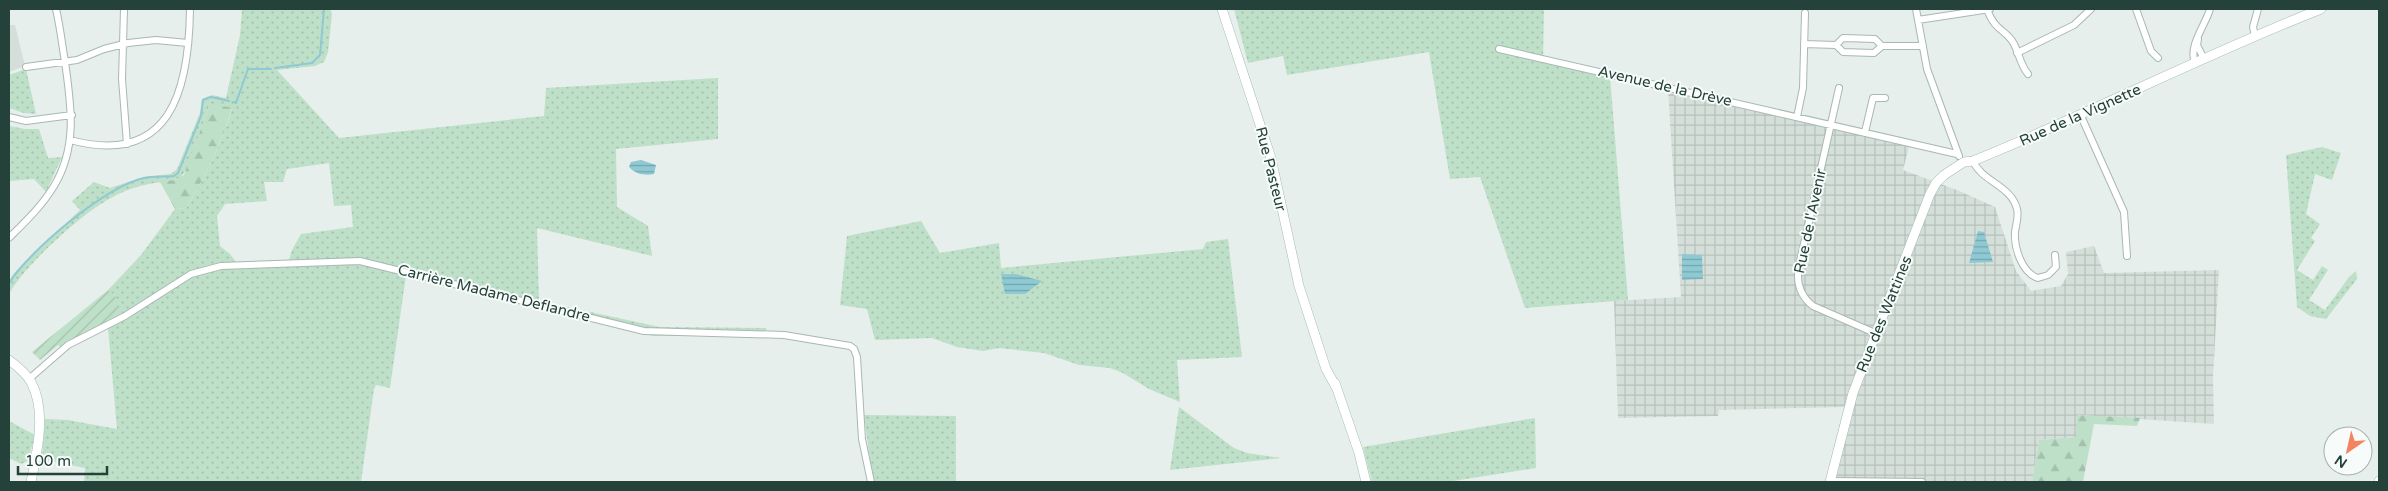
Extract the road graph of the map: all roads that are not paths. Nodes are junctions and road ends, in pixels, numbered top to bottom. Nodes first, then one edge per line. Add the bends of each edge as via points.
1 (56, 9) edge
2 (124, 9) edge
3 (190, 9) edge
4 (1222, 9) edge
5 (1916, 9) edge
6 (1989, 9) edge
7 (2091, 9) edge
8 (2136, 9) edge
9 (2210, 9) edge
10 (2258, 9) edge
11 (2322, 9) edge
12 (1805, 13) dead end
13 (1918, 20) junction
14 (2254, 36) junction
15 (2198, 38) junction
16 (188, 43) junction
17 (123, 44) junction
18 (1804, 44) junction
19 (1836, 45) junction
20 (1882, 46) junction
21 (1923, 46) junction
22 (1498, 49) dead end
23 (2018, 53) junction
24 (2158, 58) dead end
25 (2204, 59) junction
26 (65, 62) junction
27 (2195, 63) junction
28 (26, 67) dead end
29 (2028, 74) dead end
30 (1839, 88) dead end
31 (1886, 98) dead end
32 (72, 115) junction
33 (2081, 116) junction
34 (9, 117) edge
35 (1797, 117) junction
36 (1831, 125) junction
37 (1865, 132) junction
38 (70, 140) junction
39 (127, 144) junction
40 (1957, 154) junction
41 (1969, 161) junction
42 (10, 235) edge
43 (2055, 255) dead end
44 (2127, 256) dead end
45 (1875, 332) junction
46 (9, 360) edge
47 (29, 379) junction
48 (1352, 439) junction
49 (31, 482) edge
50 (871, 482) edge
51 (1361, 482) edge
52 (1366, 482) edge
53 (1830, 482) edge
54 (1922, 482) edge

1 - 26 street
2 - 17 street
3 - 16 street
4 - 48 street, Rue Pasteur via 1270,158 1292,260 1315,331 1332,369
5 - 13 street
6 - 13 street
6 - 23 street via 1994,26 2011,40
7 - 23 street via 2074,25
8 - 24 street via 2151,51
9 - 15 street
10 - 14 street
11 - 14 street, Rue de la Vignette
12 - 18 street
13 - 21 street
14 - 25 street, Rue de la Vignette
15 - 25 street via 2197,45
15 - 27 street via 2193,51
16 - 17 street via 151,40
16 - 39 street via 183,80 169,113 153,131
17 - 26 street
17 - 39 street
18 - 19 street
18 - 35 street via 1803,88
19 - 20 street via 1844,52 1874,53
19 - 20 street via 1844,38 1851,38 1875,39
20 - 21 street
21 - 40 street
22 - 35 street, Avenue de la Drève
23 - 29 street
25 - 27 street, Rue de la Vignette
26 - 28 street
26 - 32 street
27 - 33 street, Rue de la Vignette
30 - 36 street
31 - 37 street via 1872,98
32 - 34 street via 26,121
32 - 38 street
33 - 41 street, Rue de la Vignette
33 - 44 street via 2124,212
35 - 36 street, Avenue de la Drève
36 - 37 street, Avenue de la Drève
36 - 45 street, Rue de l'Avenir via 1798,284 1805,299 1813,306
37 - 40 street, Avenue de la Drève
38 - 39 street via 103,147
38 - 42 street via 55,184 40,206
40 - 41 street
41 - 43 street via 2013,198 2018,215 2015,234 2018,251 2026,269 2038,278 2048,276 2056,267
41 - 45 street, Rue des Wattines via 1942,178 1932,190
45 - 53 street, Rue des Wattines via 1851,399
46 - 47 street
47 - 49 street via 36,397 39,425
47 - 50 street, Carrière Madame Deflandre via 63,348 201,270 221,266 355,260 648,331 784,334 850,346 857,357 862,439
48 - 51 street, Rue Pasteur
48 - 52 street, Rue Pasteur
53 - 54 street

